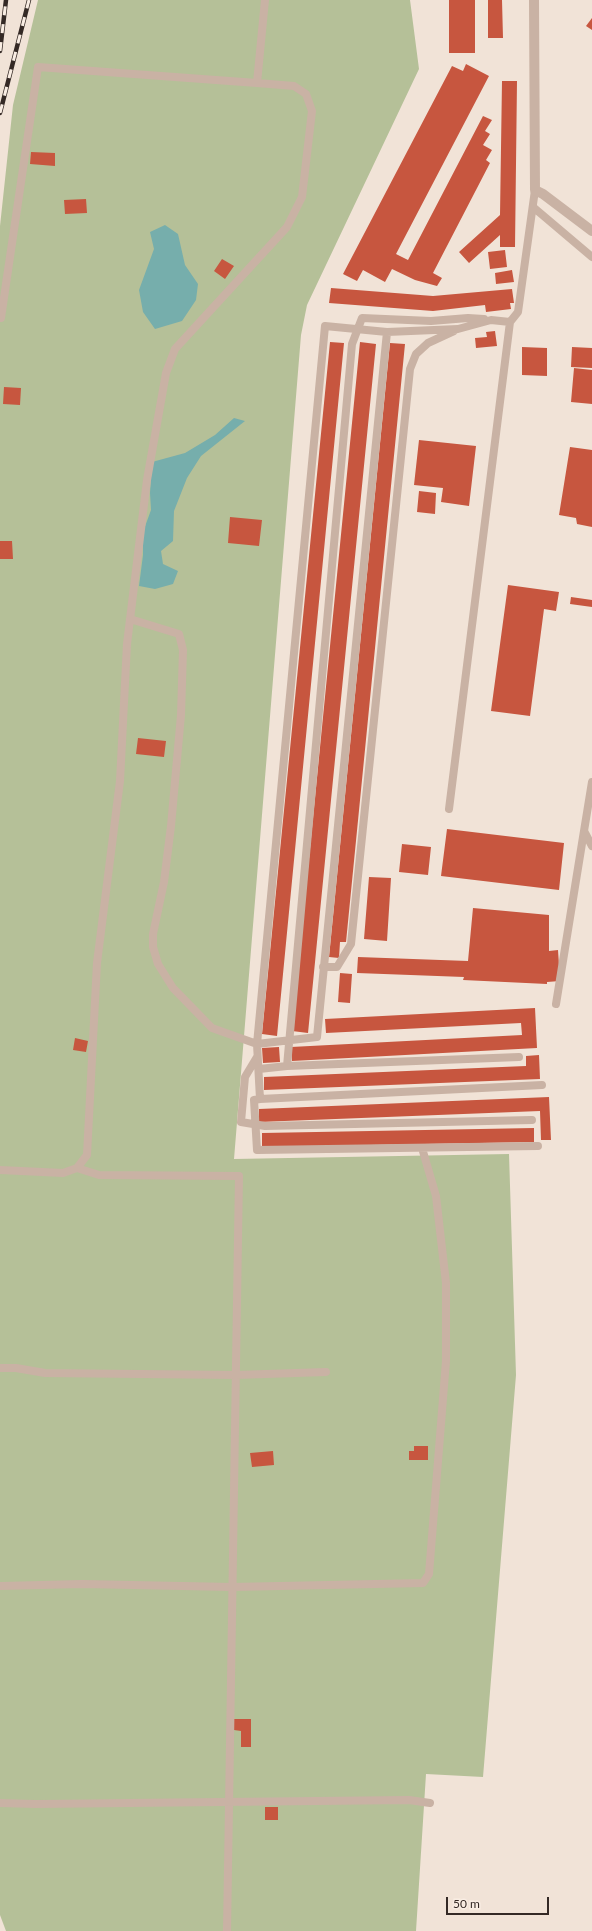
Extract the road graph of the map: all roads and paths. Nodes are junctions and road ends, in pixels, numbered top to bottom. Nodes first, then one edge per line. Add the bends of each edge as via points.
1 (265, 0) edge
2 (534, 0) edge
3 (257, 83) junction
4 (535, 190) junction
5 (533, 207) junction
6 (592, 230) edge
7 (592, 257) edge
8 (1, 318) edge
9 (491, 320) junction
10 (510, 322) junction
11 (458, 329) junction
12 (387, 332) junction
13 (130, 619) junction
14 (592, 782) edge
15 (449, 809) dead end
16 (584, 831) junction
17 (592, 846) edge
18 (324, 967) junction
19 (556, 1004) dead end
20 (257, 1044) junction
21 (257, 1057) junction
22 (519, 1057) dead end
23 (287, 1066) junction
24 (259, 1069) junction
25 (542, 1085) dead end
26 (260, 1099) junction
27 (532, 1120) dead end
28 (538, 1146) dead end
29 (422, 1148) junction
30 (77, 1168) junction
31 (0, 1170) edge
32 (0, 1368) edge
33 (326, 1372) dead end
34 (236, 1375) junction
35 (0, 1586) edge
36 (232, 1587) junction
37 (230, 1801) junction
38 (0, 1803) edge
39 (430, 1803) dead end
40 (227, 1931) edge

1 - 3 lane
2 - 4 street
3 - 8 lane via 38,67
3 - 13 lane via 294,86 306,94 312,111 302,196 287,227 175,349 166,373 147,480
4 - 5 lane
4 - 6 street
5 - 7 lane
5 - 10 lane via 518,312
9 - 10 lane
9 - 11 lane
9 - 23 lane via 362,318 352,344 286,1054
10 - 15 lane
11 - 12 lane
11 - 18 lane via 428,343 416,354 410,369 351,944 337,967
12 - 18 lane
12 - 20 lane via 325,326
13 - 20 lane via 179,634 183,650 181,715 171,826 164,882 153,934 153,947 158,964 173,988 212,1028
13 - 30 lane via 120,782 97,963 87,1155
14 - 16 lane
16 - 17 lane
16 - 19 lane
18 - 20 lane via 317,1037
20 - 21 lane
21 - 24 lane
21 - 27 lane via 245,1077 241,1122 265,1126
22 - 23 lane
23 - 24 lane
24 - 26 lane
25 - 26 lane
26 - 29 lane via 254,1100 257,1150
28 - 29 lane
29 - 36 lane via 436,1196 446,1283 446,1361 428,1574 423,1584
30 - 31 lane via 63,1173
30 - 34 lane via 99,1175 239,1176
32 - 34 lane via 45,1373
33 - 34 lane
34 - 36 lane
35 - 36 lane via 82,1584
36 - 37 lane
37 - 38 lane
37 - 39 lane via 409,1800
37 - 40 lane

